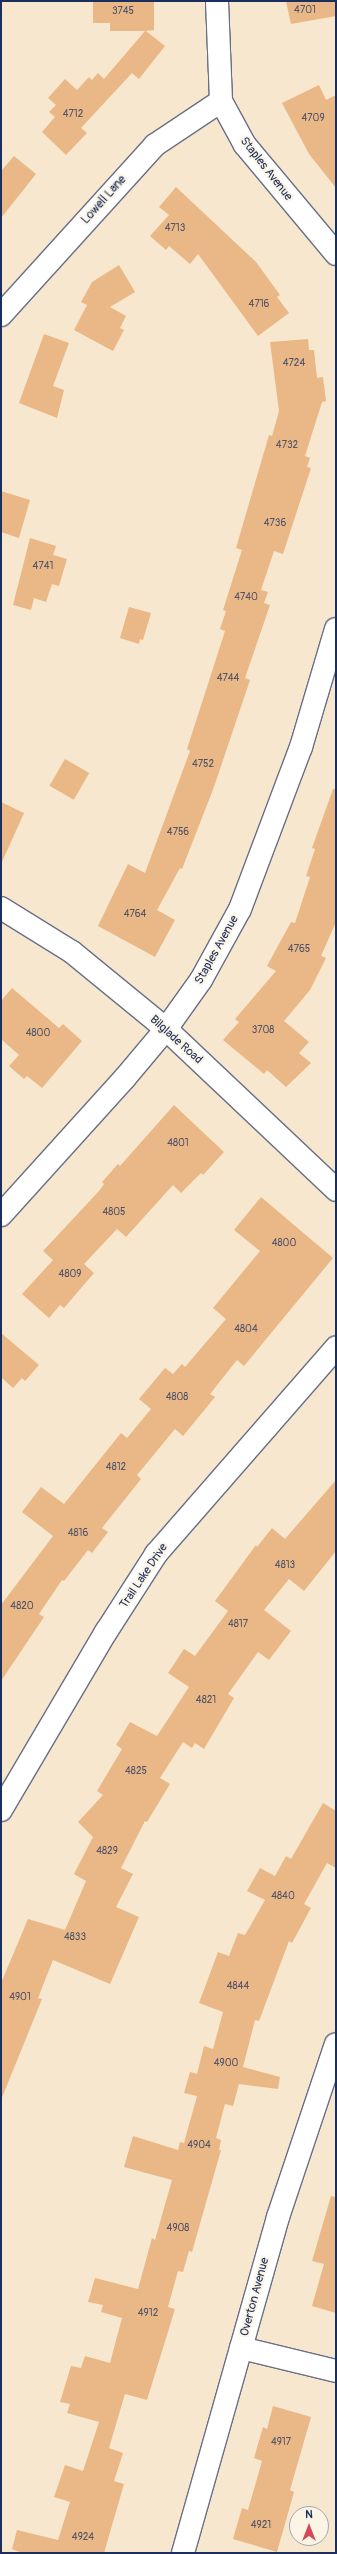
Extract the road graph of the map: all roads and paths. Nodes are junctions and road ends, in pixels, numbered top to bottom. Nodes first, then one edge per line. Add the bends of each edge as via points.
1 (217, 1) edge
2 (221, 101) junction
3 (336, 254) edge
4 (1, 315) edge
5 (336, 629) edge
6 (1, 908) edge
7 (166, 1029) junction
8 (336, 1190) edge
9 (1, 1215) edge
10 (336, 1348) edge
11 (1, 1810) edge
12 (336, 2044) edge
13 (241, 2348) junction
14 (336, 2371) edge
15 (183, 2553) edge

1 - 2 street, Staples Avenue
2 - 3 street, Staples Avenue via 245,145
2 - 4 street, Lowell Lane via 155,145
5 - 7 street, Staples Avenue via 300,747 240,909 201,980
6 - 7 street, Bilglade Road via 72,952
7 - 8 street, Bilglade Road
7 - 9 street, Staples Avenue
10 - 11 street, Trail Lake Drive via 156,1554
12 - 13 street, Overton Avenue via 278,2216
13 - 14 street
13 - 15 street, Overton Avenue

